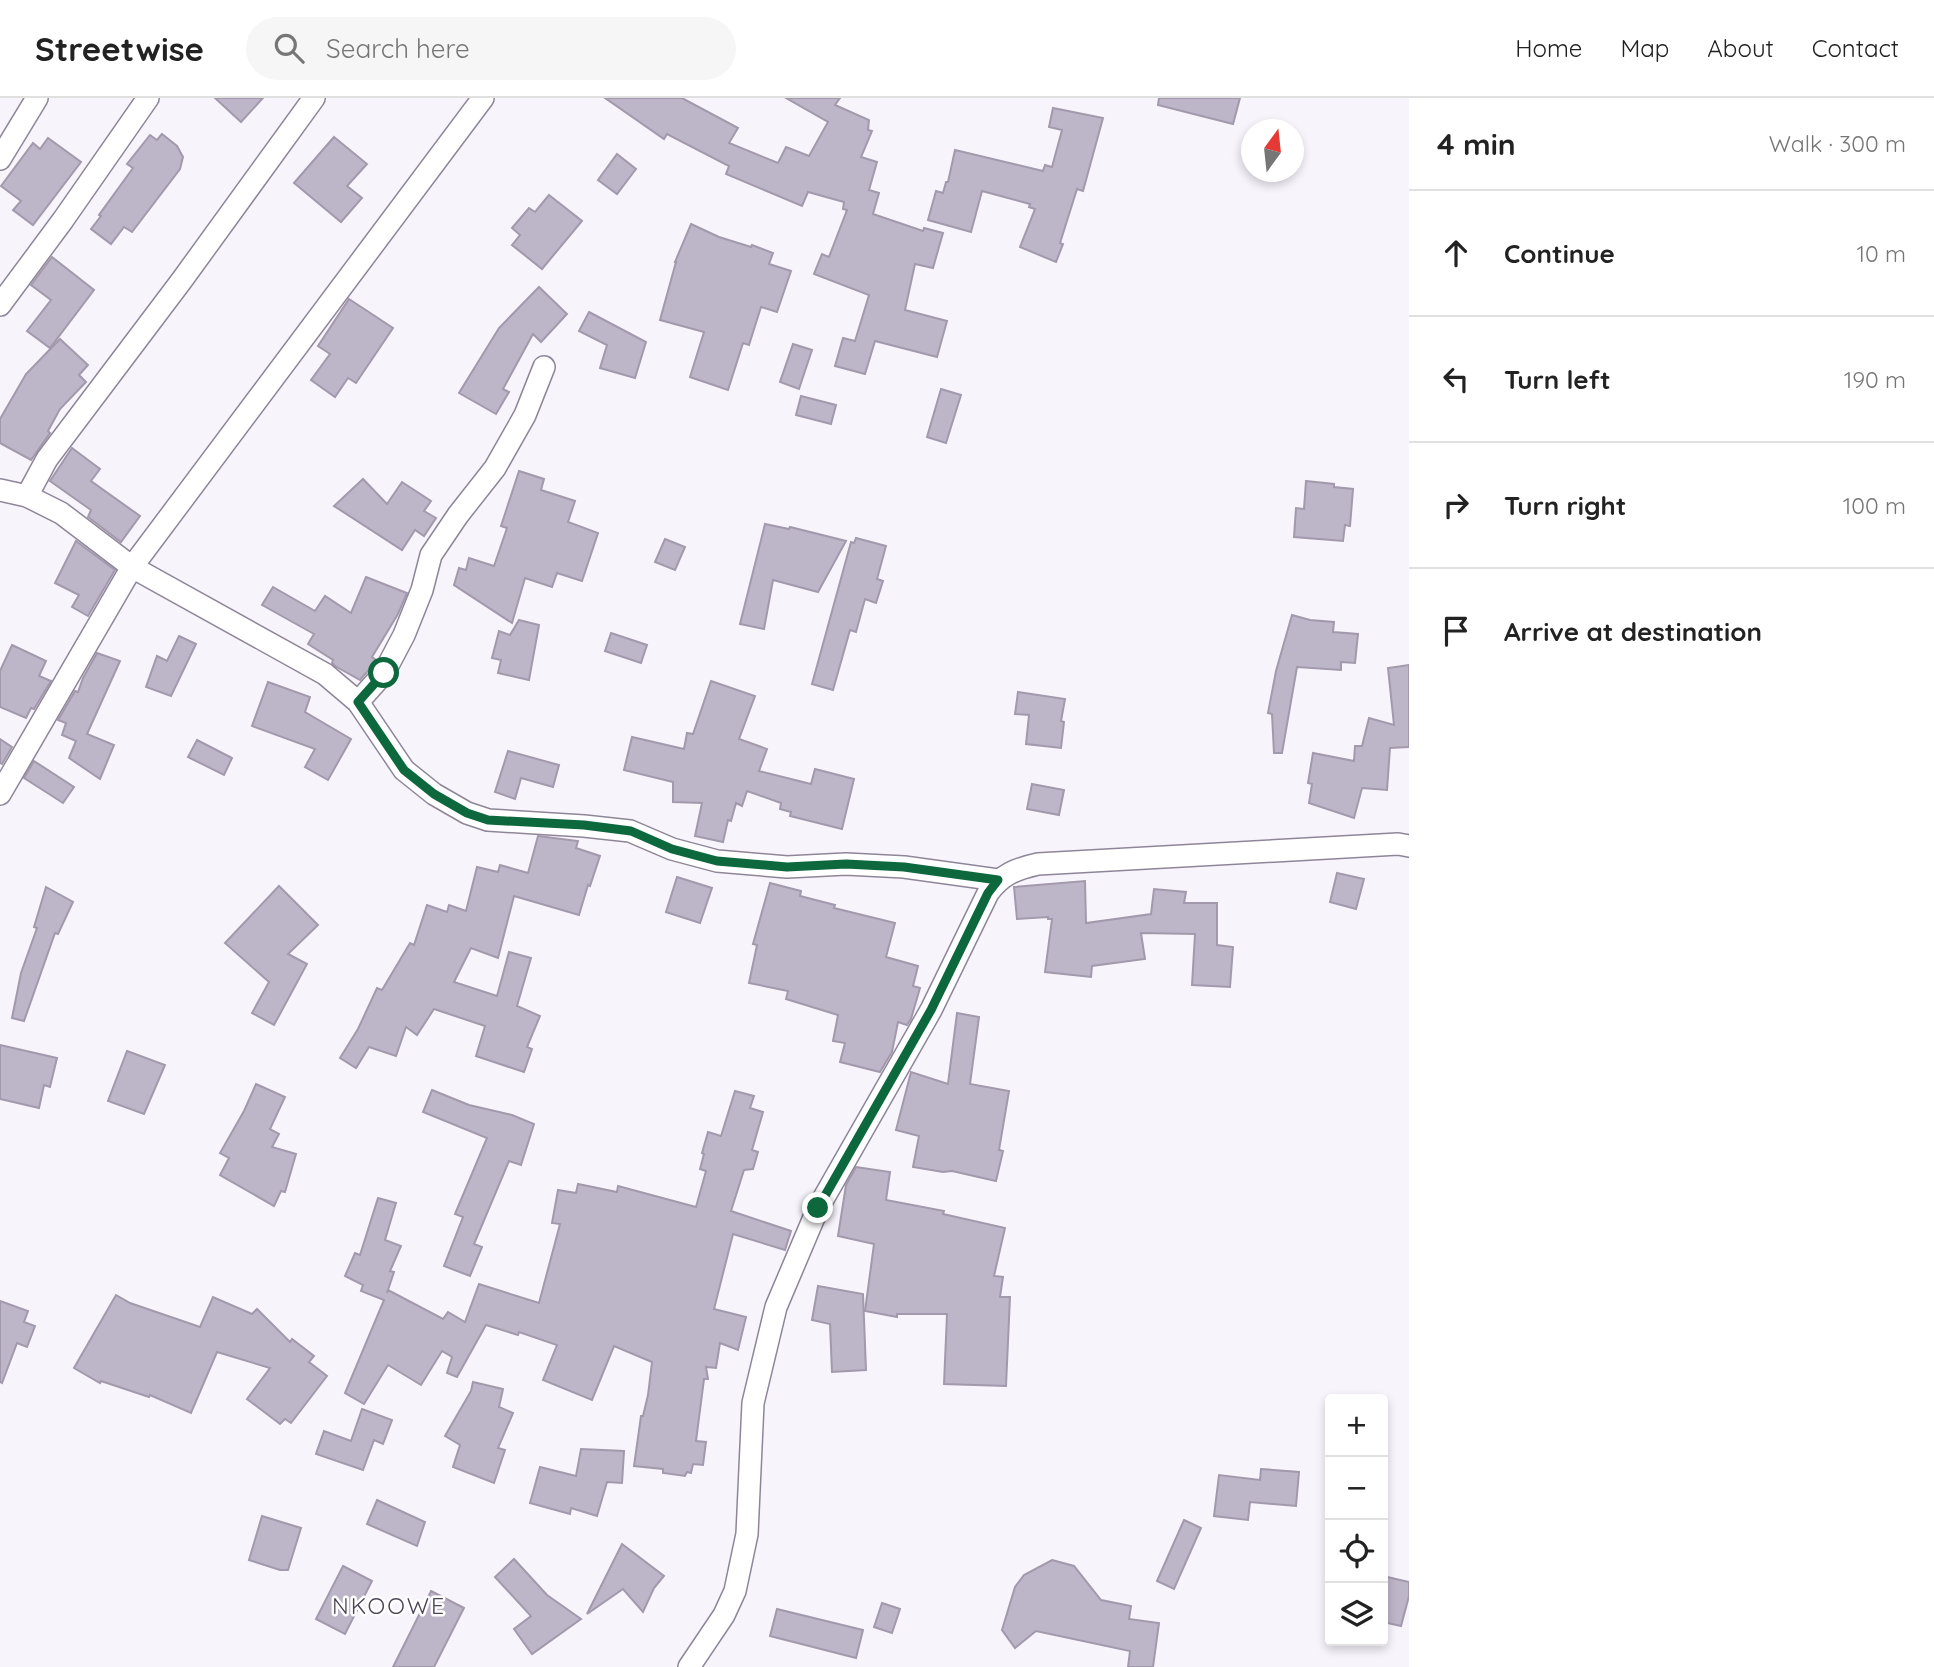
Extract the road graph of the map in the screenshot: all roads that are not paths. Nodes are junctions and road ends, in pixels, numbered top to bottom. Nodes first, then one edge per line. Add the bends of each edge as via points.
1 (37, 98) edge
2 (148, 98) edge
3 (314, 98) edge
4 (483, 98) edge
5 (0, 159) edge
6 (0, 305) edge
7 (544, 367) dead end
8 (0, 490) edge
9 (27, 496) junction
10 (132, 567) junction
11 (358, 702) junction
12 (0, 794) edge
13 (1409, 846) edge
14 (998, 880) junction
15 (689, 1667) edge

1 - 5 street
2 - 6 street
3 - 9 street via 47,459
4 - 10 street
7 - 11 street via 526,415 495,468 431,555 422,590 384,673
8 - 9 street
9 - 10 street via 61,513
10 - 11 street via 325,674
10 - 12 street
11 - 14 street via 404,770 434,794 488,820 631,831 717,861 787,867 904,867
13 - 14 street via 1038,864 1015,869
14 - 15 street via 931,1010 818,1208 776,1307 753,1403 747,1534 735,1591

